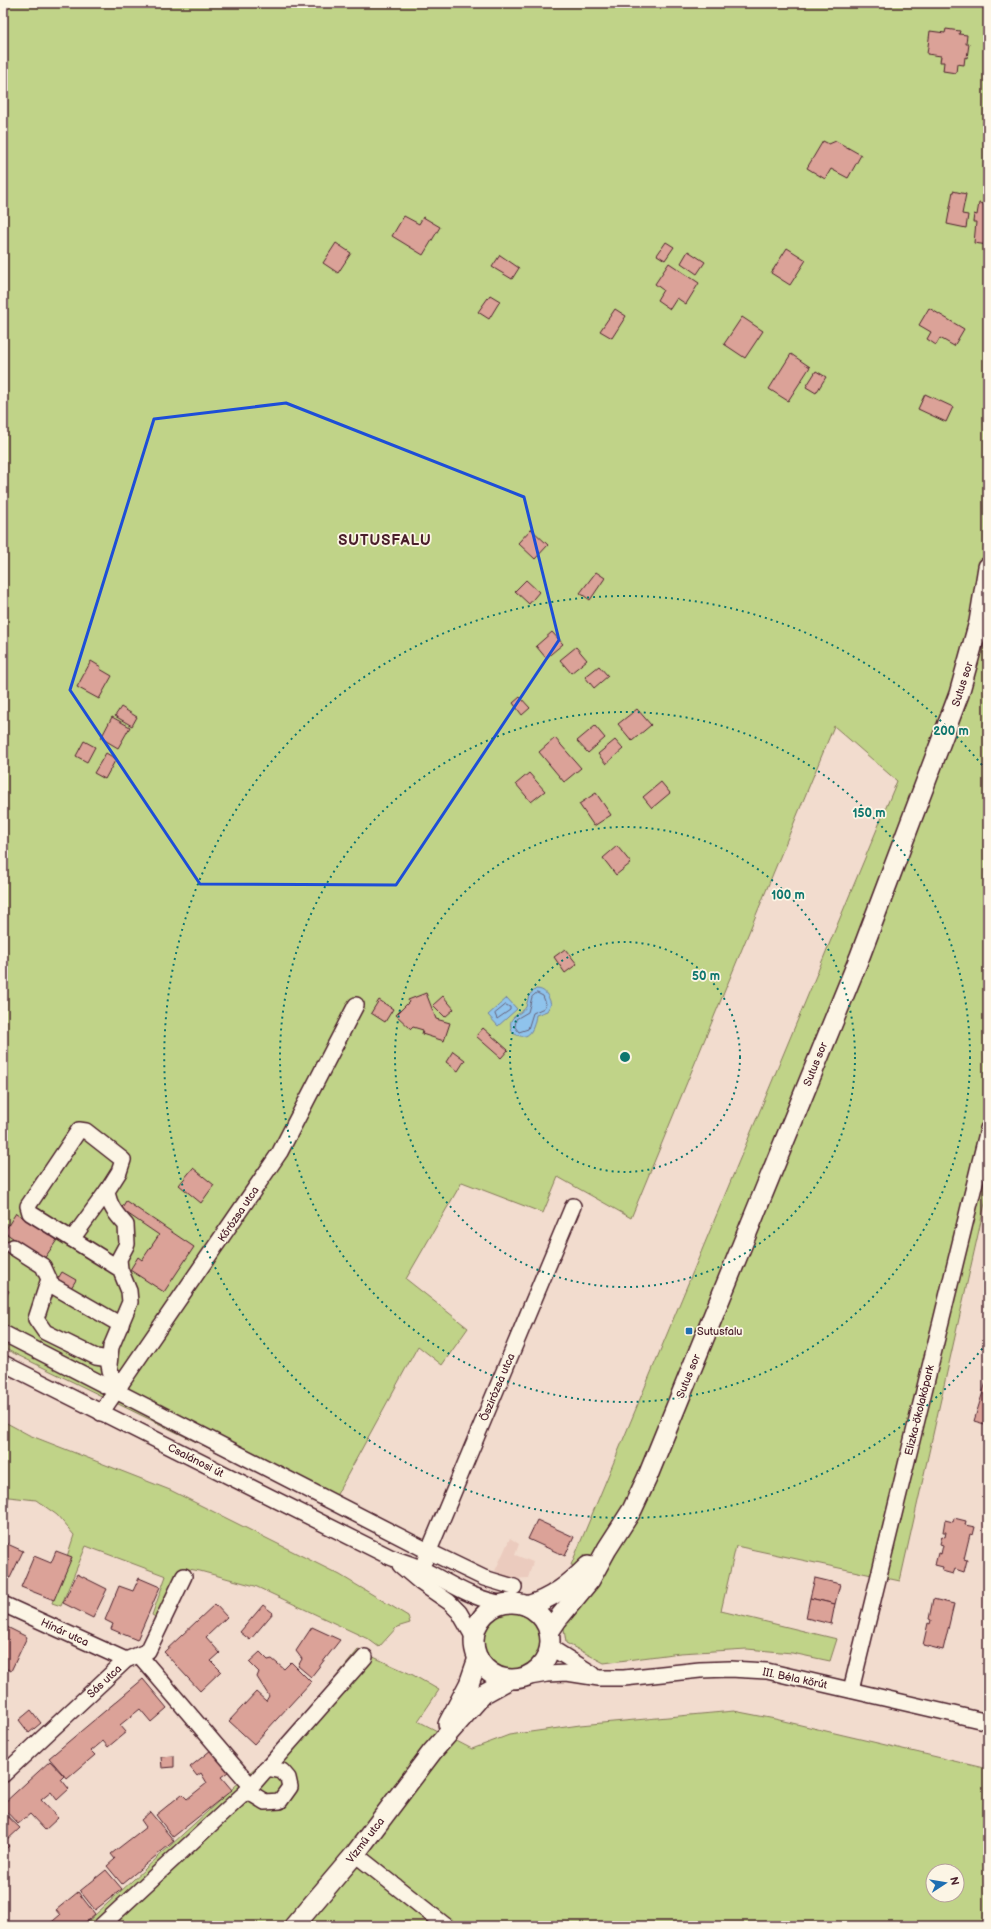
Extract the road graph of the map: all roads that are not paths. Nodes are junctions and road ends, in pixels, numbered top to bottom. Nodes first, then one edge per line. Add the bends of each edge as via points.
1 (988, 567) edge
2 (356, 1005) dead end
3 (988, 1129) edge
4 (107, 1191) junction
5 (573, 1206) dead end
6 (72, 1240) junction
7 (13, 1247) dead end
8 (120, 1269) junction
9 (48, 1283) junction
10 (121, 1325) junction
11 (3, 1334) edge
12 (109, 1359) junction
13 (3, 1363) edge
14 (119, 1388) junction
15 (101, 1413) junction
16 (607, 1548) junction
17 (428, 1551) junction
18 (390, 1557) junction
19 (421, 1569) junction
20 (184, 1576) dead end
21 (514, 1587) dead end
22 (3, 1604) edge
23 (505, 1604) junction
24 (527, 1606) junction
25 (474, 1638) junction
26 (550, 1640) junction
27 (365, 1656) dead end
28 (133, 1658) junction
29 (478, 1658) junction
30 (599, 1678) junction
31 (516, 1679) junction
32 (851, 1690) junction
33 (988, 1722) edge
34 (432, 1752) junction
35 (266, 1768) junction
36 (3, 1775) edge
37 (249, 1789) junction
38 (354, 1854) junction
39 (101, 1926) edge
40 (294, 1926) edge
41 (446, 1926) edge

1 - 16 main road, Sutus sor via 979,622 959,694 860,956 647,1478 632,1510
2 - 14 street, Kőrózsa utca via 280,1152
3 - 32 street, Elizka-ökolakópark
4 - 6 street
4 - 6 street via 123,1160 86,1131 79,1130 28,1206 30,1213
4 - 8 street via 108,1202 126,1225 127,1244 119,1259
5 - 17 street, Őszirózsa utca
6 - 8 street
7 - 9 street via 43,1266 49,1279
8 - 10 street via 129,1291 130,1302
9 - 10 street
9 - 12 street via 36,1319 45,1332 96,1357
10 - 12 street via 111,1347
11 - 14 street
12 - 14 street via 111,1375
13 - 15 street, Csalánosi út
14 - 15 street, Kőrózsa utca
14 - 17 street
15 - 18 street, Csalánosi út
16 - 24 main road via 570,1583 549,1598
16 - 26 main road via 590,1580 557,1620
17 - 19 street, Őszirózsa utca
17 - 21 street via 484,1578
18 - 19 street, Csalánosi út
18 - 25 street, Csalánosi út via 450,1602
19 - 23 street, Csalánosi út via 472,1596
20 - 28 street, Sás utca via 148,1651
22 - 28 street, Hínár utca
23 - 24 main road
23 - 25 main road via 484,1616 477,1626
24 - 26 main road via 541,1616
25 - 29 main road
26 - 30 street
26 - 31 main road via 544,1663 538,1670
27 - 35 street
28 - 36 street, Sás utca
28 - 37 street
29 - 31 main road via 490,1673
29 - 34 main road via 469,1684
30 - 31 street, III. Béla körút via 567,1673
30 - 32 street, III. Béla körút via 700,1670 752,1670
31 - 34 main road via 484,1694
32 - 33 street, III. Béla körút
34 - 38 main road, Vízmű utca
35 - 37 street
35 - 37 street via 282,1771 288,1778 290,1787 286,1794 280,1801 265,1802
37 - 39 street
38 - 40 main road, Vízmű utca
38 - 41 street

